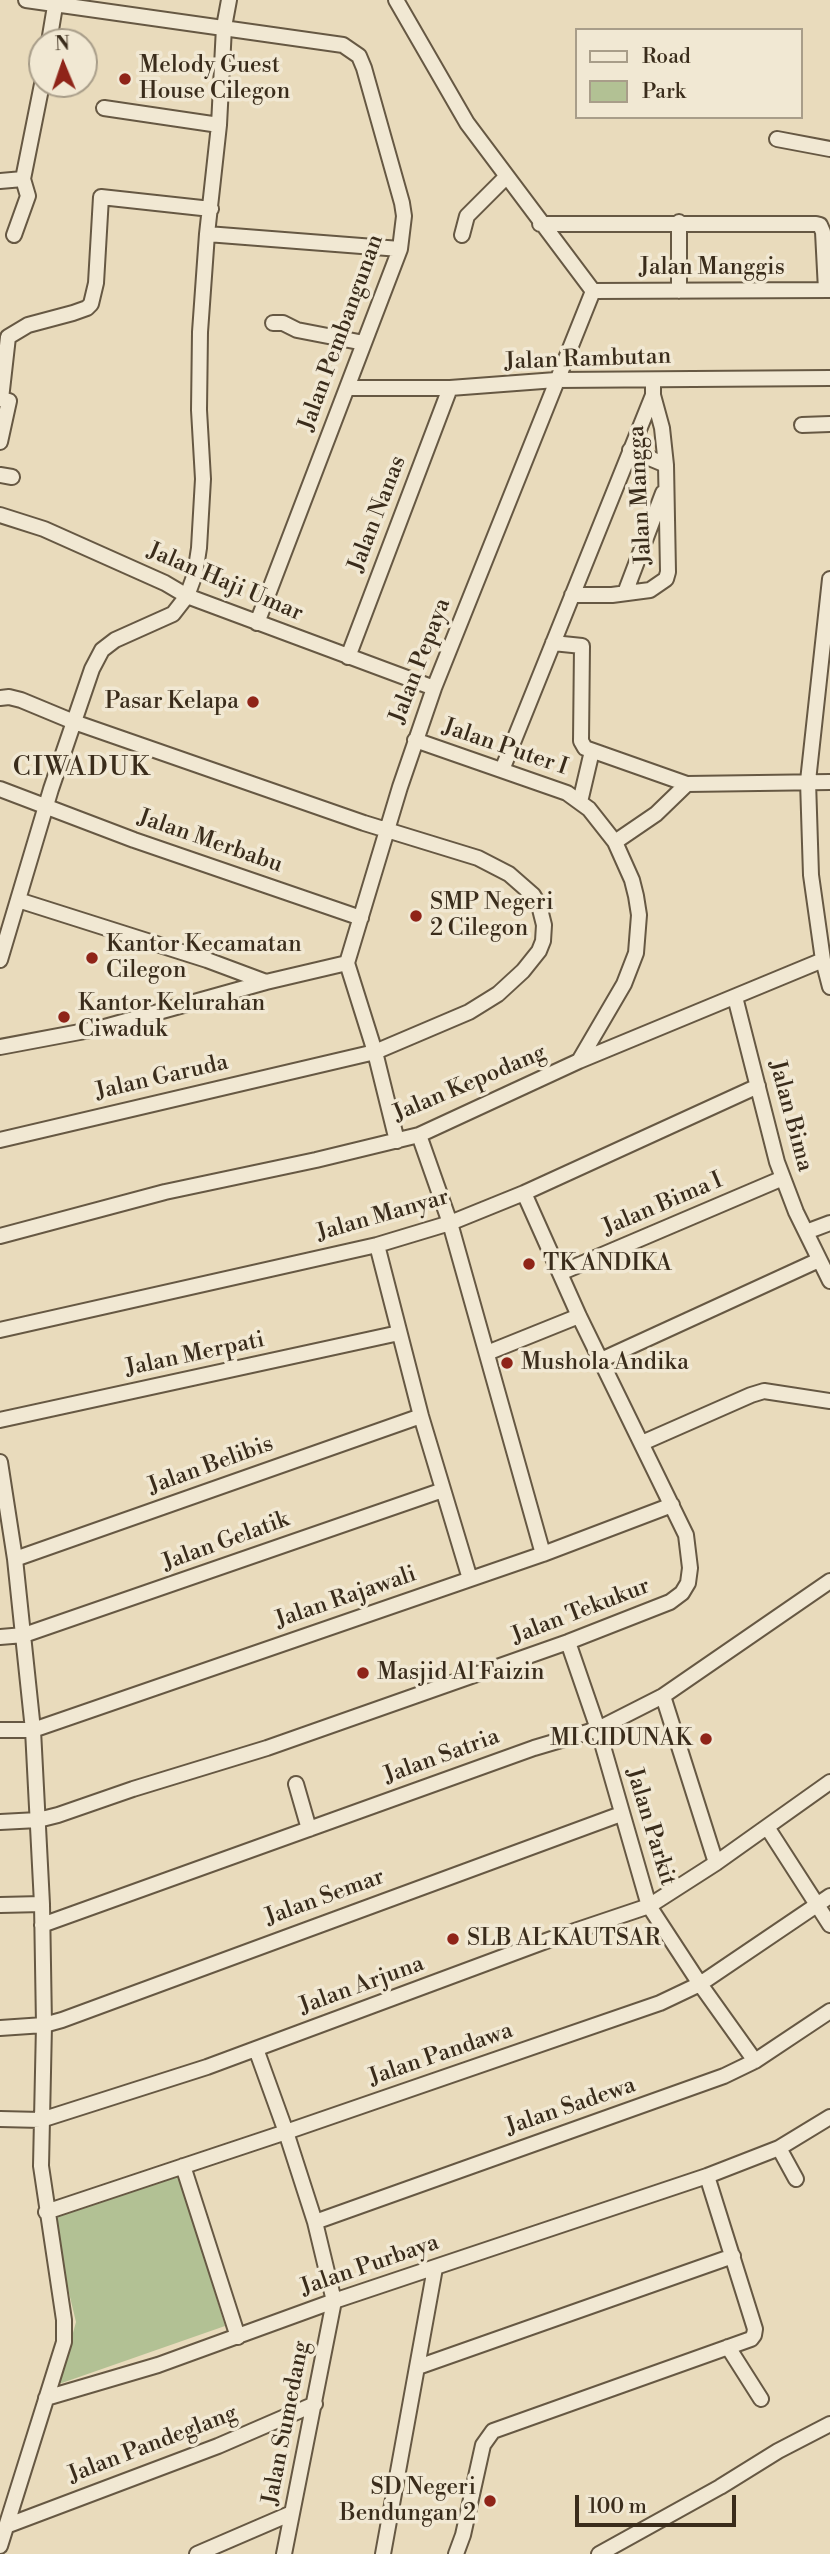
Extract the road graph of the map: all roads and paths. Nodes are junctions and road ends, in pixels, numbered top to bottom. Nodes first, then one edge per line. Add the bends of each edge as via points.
1 (26, 0) edge
2 (229, 0) edge
3 (396, 0) edge
4 (56, 3) edge
5 (224, 27) junction
6 (52, 28) edge
7 (39, 98) edge
8 (104, 108) dead end
9 (219, 125) junction
10 (777, 139) dead end
11 (830, 149) edge
12 (506, 177) junction
13 (23, 179) junction
14 (0, 181) edge
15 (211, 209) junction
16 (679, 222) junction
17 (540, 224) junction
18 (14, 234) dead end
19 (207, 234) junction
20 (462, 235) dead end
21 (400, 249) junction
22 (828, 290) edge
23 (679, 291) junction
24 (593, 292) junction
25 (273, 323) dead end
26 (364, 343) junction
27 (830, 378) edge
28 (556, 380) junction
29 (653, 380) junction
30 (348, 388) junction
31 (450, 388) junction
32 (653, 396) junction
33 (1, 399) edge
34 (830, 424) edge
35 (802, 425) dead end
36 (0, 442) edge
37 (630, 450) junction
38 (666, 465) junction
39 (665, 489) junction
40 (0, 515) edge
41 (830, 579) edge
42 (625, 593) junction
43 (572, 595) junction
44 (187, 596) junction
45 (257, 623) junction
46 (553, 643) junction
47 (348, 657) junction
48 (434, 688) junction
49 (0, 698) edge
50 (74, 722) junction
51 (415, 740) junction
52 (592, 751) junction
53 (502, 770) junction
54 (808, 782) junction
55 (830, 782) edge
56 (687, 784) junction
57 (0, 789) edge
58 (580, 802) junction
59 (46, 806) junction
60 (388, 830) junction
61 (615, 842) junction
62 (19, 900) junction
63 (361, 918) junction
64 (0, 960) edge
65 (823, 960) junction
66 (347, 963) junction
67 (266, 982) junction
68 (830, 987) edge
69 (735, 997) junction
70 (0, 1047) edge
71 (375, 1052) junction
72 (579, 1061) junction
73 (758, 1086) junction
74 (419, 1135) junction
75 (0, 1140) edge
76 (397, 1141) junction
77 (783, 1178) junction
78 (524, 1193) junction
79 (450, 1223) junction
80 (830, 1223) edge
81 (806, 1232) junction
82 (0, 1236) edge
83 (377, 1245) junction
84 (819, 1260) junction
85 (560, 1273) junction
86 (830, 1281) edge
87 (579, 1316) junction
88 (0, 1330) edge
89 (399, 1332) junction
90 (487, 1353) junction
91 (601, 1360) junction
92 (830, 1401) edge
93 (421, 1416) junction
94 (0, 1420) edge
95 (642, 1443) junction
96 (0, 1462) edge
97 (443, 1490) junction
98 (671, 1505) junction
99 (10, 1552) edge
100 (543, 1554) junction
101 (470, 1579) junction
102 (830, 1581) edge
103 (24, 1635) junction
104 (0, 1637) edge
105 (568, 1642) junction
106 (663, 1696) junction
107 (597, 1729) junction
108 (0, 1730) edge
109 (33, 1730) junction
110 (830, 1782) edge
111 (296, 1784) dead end
112 (621, 1814) junction
113 (38, 1820) junction
114 (0, 1822) edge
115 (767, 1827) junction
116 (309, 1829) junction
117 (716, 1863) junction
118 (830, 1896) edge
119 (42, 1904) junction
120 (0, 1905) edge
121 (649, 1906) junction
122 (817, 1906) junction
123 (42, 1925) junction
124 (830, 1925) edge
125 (700, 1984) junction
126 (830, 2011) edge
127 (44, 2025) junction
128 (0, 2028) edge
129 (256, 2049) junction
130 (755, 2061) junction
131 (830, 2117) edge
132 (0, 2119) edge
133 (41, 2120) junction
134 (286, 2132) junction
135 (779, 2148) junction
136 (183, 2166) junction
137 (707, 2176) junction
138 (796, 2179) dead end
139 (46, 2212) junction
140 (315, 2222) junction
141 (733, 2256) junction
142 (435, 2268) junction
143 (334, 2301) junction
144 (238, 2337) junction
145 (728, 2347) junction
146 (418, 2367) junction
147 (46, 2398) junction
148 (761, 2399) dead end
149 (316, 2404) junction
150 (830, 2424) edge
151 (292, 2513) junction
152 (6, 2526) junction
153 (0, 2546) edge
154 (197, 2554) edge
155 (284, 2554) edge
156 (383, 2554) edge
157 (456, 2554) edge
158 (599, 2554) edge

1 - 4 street, Jalan Pembangunan
2 - 5 street
3 - 12 street via 467,124
4 - 5 street, Jalan Pembangunan
4 - 6 street
5 - 9 street
5 - 21 street, Jalan Pembangunan via 343,45 359,56 402,203
7 - 13 street
8 - 9 street
9 - 15 street
10 - 11 street
12 - 17 street
12 - 20 street via 467,216
13 - 14 street
13 - 18 street via 28,196
15 - 19 street
15 - 33 street via 101,197 94,300 87,308 28,324 8,337
16 - 17 street
16 - 22 street via 820,225
16 - 23 street
17 - 24 street
19 - 21 street
19 - 44 street via 200,332 202,514 195,574
21 - 26 street, Jalan Pembangunan
22 - 23 street, Jalan Manggis
23 - 24 street, Jalan Manggis
24 - 28 street, Jalan Pepaya
25 - 26 street
26 - 30 street, Jalan Pembangunan
27 - 29 street, Jalan Rambutan
28 - 29 street, Jalan Rambutan
28 - 31 street, Jalan Rambutan
28 - 48 street, Jalan Pepaya
29 - 32 street
30 - 31 street, Jalan Rambutan
30 - 45 street, Jalan Pembangunan
31 - 47 street, Jalan Nanas
32 - 37 street
32 - 38 street, Jalan Mangga
33 - 36 street via 9,401
34 - 35 street
37 - 38 street
37 - 43 street
38 - 39 street, Jalan Mangga
39 - 42 street
39 - 42 street, Jalan Mangga via 666,579 650,590
40 - 44 street, Jalan Haji Umar via 44,529
41 - 54 street
42 - 43 street, Jalan Mangga
43 - 46 street
44 - 45 street, Jalan Haji Umar
44 - 50 street via 173,614 102,650
45 - 47 street, Jalan Haji Umar
46 - 52 street via 582,645 581,745
46 - 53 street
47 - 48 street, Jalan Haji Umar
48 - 51 street, Jalan Pepaya
49 - 50 street, Jalan Garuda via 21,700
50 - 59 street
50 - 60 street, Jalan Garuda
51 - 53 street, Jalan Puter I
51 - 60 street, Jalan Pepaya
52 - 56 street
52 - 58 street
53 - 58 street, Jalan Puter I via 548,785
54 - 55 street
54 - 56 street
54 - 65 street via 809,852
56 - 61 street via 656,814
57 - 59 street, Jalan Merbabu
58 - 61 street, Jalan Puter I
59 - 62 street
59 - 63 street, Jalan Merbabu
60 - 63 street, Jalan Pepaya
60 - 71 street, Jalan Garuda via 478,858 509,874 539,905 544,933 539,951 523,971 486,1003
61 - 72 street, Jalan Puter I via 636,896 636,953 624,984
62 - 64 street
62 - 67 street
63 - 66 street, Jalan Pepaya
65 - 68 street
65 - 69 street, Jalan Kepodang
66 - 67 street
66 - 71 street
67 - 70 street via 101,1028
69 - 72 street, Jalan Kepodang
69 - 73 street, Jalan Bima
71 - 75 street, Jalan Garuda
71 - 76 street
72 - 74 street, Jalan Kepodang
73 - 77 street, Jalan Bima
73 - 78 street, Jalan Manyar
74 - 76 street, Jalan Kepodang
74 - 79 street
76 - 82 street, Jalan Kepodang via 165,1192
77 - 81 street, Jalan Bima
77 - 85 street, Jalan Bima I
78 - 79 street, Jalan Manyar
78 - 85 street, Jalan Tekukur
79 - 83 street, Jalan Manyar
79 - 90 street
80 - 81 street
81 - 84 street, Jalan Bima
83 - 88 street, Jalan Manyar
83 - 89 street
84 - 86 street, Jalan Bima
84 - 91 street
85 - 87 street, Jalan Tekukur
87 - 90 street
87 - 91 street, Jalan Tekukur
89 - 93 street
89 - 94 street, Jalan Merpati
90 - 100 street
91 - 95 street, Jalan Tekukur
92 - 95 street via 764,1391
93 - 97 street
93 - 99 street, Jalan Belibis
95 - 98 street, Jalan Tekukur
96 - 99 street
97 - 101 street
97 - 103 street, Jalan Gelatik
98 - 100 street, Jalan Rajawali
98 - 105 street, Jalan Tekukur via 689,1548 688,1583 682,1592 670,1602
99 - 103 street
100 - 101 street, Jalan Rajawali
101 - 109 street, Jalan Rajawali
102 - 106 street, Jalan Satria
103 - 104 street, Jalan Gelatik
103 - 109 street
105 - 107 street, Jalan Parkit
105 - 113 street, Jalan Tekukur via 267,1748
106 - 107 street, Jalan Satria
106 - 117 street
107 - 112 street, Jalan Parkit
107 - 116 street, Jalan Satria
108 - 109 street, Jalan Rajawali
109 - 113 street
110 - 115 street, Jalan Arjuna
111 - 116 street
112 - 121 street, Jalan Parkit
112 - 127 street, Jalan Semar
113 - 114 street, Jalan Tekukur
113 - 119 street
115 - 117 street, Jalan Arjuna
115 - 122 street
116 - 123 street, Jalan Satria
117 - 121 street, Jalan Arjuna
118 - 122 street, Jalan Pandawa
119 - 120 street
119 - 123 street
121 - 125 street, Jalan Parkit
121 - 129 street, Jalan Arjuna
122 - 124 street
122 - 125 street, Jalan Pandawa
123 - 127 street
125 - 130 street, Jalan Parkit
125 - 134 street, Jalan Pandawa via 660,2003
126 - 130 street, Jalan Sadewa
127 - 128 street, Jalan Semar
127 - 133 street
129 - 133 street, Jalan Arjuna
129 - 134 street
130 - 140 street, Jalan Sadewa via 692,2089
131 - 135 street, Jalan Purbaya
132 - 133 street, Jalan Arjuna
133 - 139 street
134 - 136 street, Jalan Pandawa
134 - 140 street
135 - 137 street, Jalan Purbaya
135 - 138 street
136 - 139 street, Jalan Pandawa
136 - 144 street
137 - 141 street
137 - 142 street, Jalan Purbaya
139 - 147 street via 64,2342
140 - 143 street
141 - 145 street via 754,2329 751,2339
141 - 146 street
142 - 143 street, Jalan Purbaya
142 - 146 street
143 - 144 street, Jalan Purbaya
143 - 149 street, Jalan Sumedang
144 - 147 street, Jalan Purbaya
145 - 148 street
145 - 157 street via 493,2431 483,2445
146 - 156 street
147 - 152 street
149 - 151 street, Jalan Sumedang
149 - 152 street, Jalan Pandeglang
150 - 158 street
151 - 154 street
151 - 155 street, Jalan Sumedang
152 - 153 street

